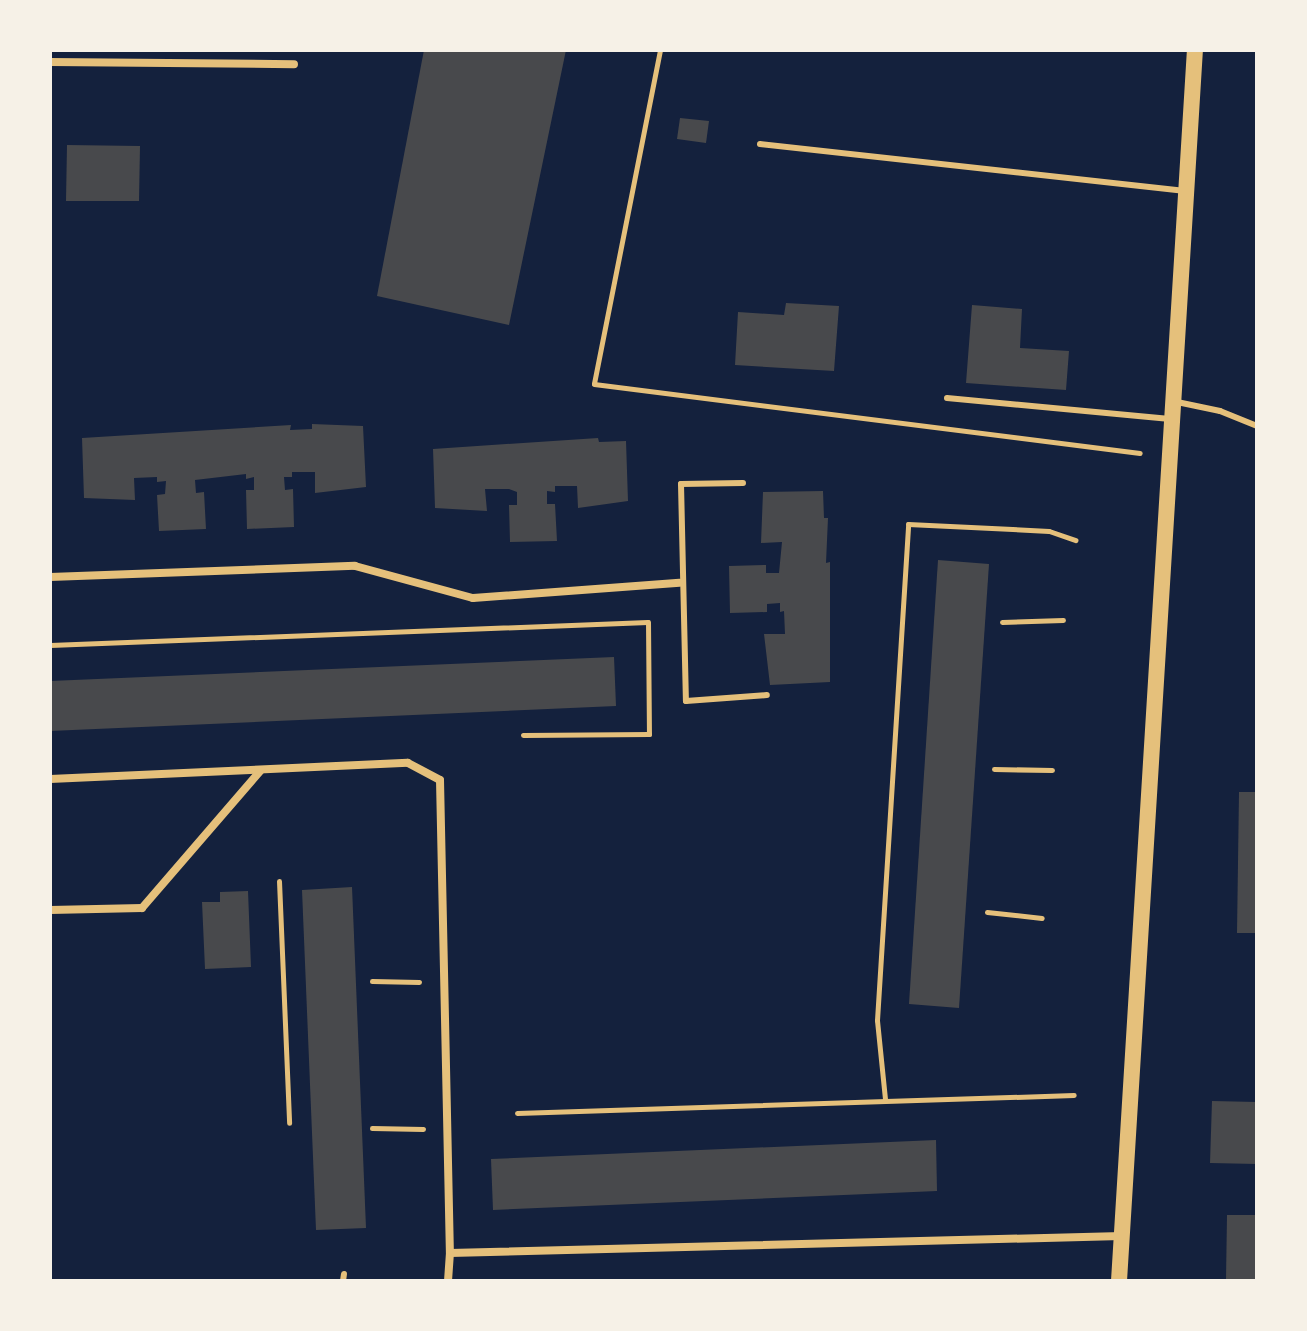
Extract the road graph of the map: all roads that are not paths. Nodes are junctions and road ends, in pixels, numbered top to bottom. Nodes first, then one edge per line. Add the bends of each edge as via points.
1 (1195, 50) edge
2 (50, 62) edge
3 (294, 64) dead end
4 (760, 144) dead end
5 (1190, 192) junction
6 (947, 398) dead end
7 (1176, 402) junction
8 (1175, 419) junction
9 (1257, 426) edge
10 (743, 483) dead end
11 (50, 577) edge
12 (679, 583) junction
13 (767, 695) dead end
14 (261, 770) junction
15 (50, 779) edge
16 (50, 910) edge
17 (1122, 1236) junction
18 (450, 1253) junction
19 (448, 1281) edge
20 (1119, 1281) edge

1 - 5 main road
2 - 3 street
4 - 5 lane
5 - 7 main road
6 - 8 lane
7 - 8 main road
7 - 9 lane
8 - 17 main road
10 - 12 lane via 681,484
11 - 12 street via 355,566 473,598
12 - 13 lane via 686,701
14 - 15 street
14 - 16 street via 142,908
14 - 18 street via 408,763 440,780
17 - 18 street
17 - 20 main road
18 - 19 street

